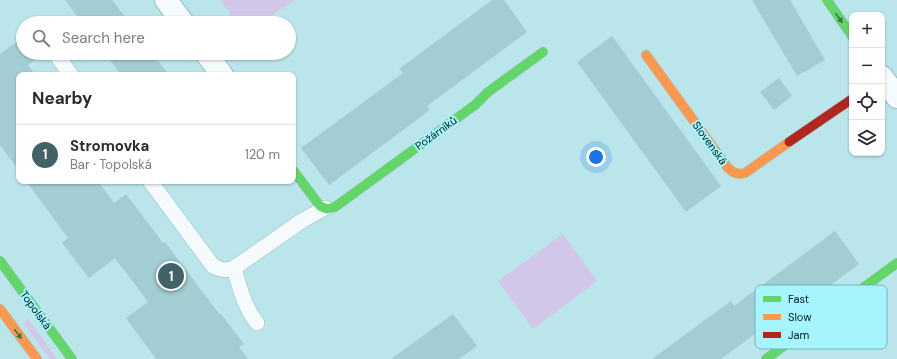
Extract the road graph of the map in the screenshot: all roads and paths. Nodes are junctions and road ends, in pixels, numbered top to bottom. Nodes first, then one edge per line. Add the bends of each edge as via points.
1 (166, 0) edge
2 (827, 0) edge
3 (178, 16) edge
4 (849, 32) edge
5 (543, 52) dead end
6 (646, 55) dead end
7 (60, 60) edge
8 (211, 60) edge
9 (69, 72) edge
10 (220, 72) edge
11 (885, 82) edge
12 (897, 97) edge
13 (849, 102) edge
14 (296, 174) edge
15 (152, 184) edge
16 (325, 208) junction
17 (0, 262) edge
18 (897, 263) edge
19 (234, 268) junction
20 (867, 285) edge
21 (0, 309) edge
22 (258, 323) dead end
23 (780, 349) edge
24 (37, 359) edge
25 (72, 359) edge
26 (766, 359) edge

1 - 3 street
2 -> 4 street
5 - 16 street, Požárníků via 335,207
6 - 13 street, Slovenská via 728,168 736,175 745,173
7 - 9 lane
8 - 10 street
11 - 12 street
14 - 16 street via 318,204
15 - 19 lane via 213,266 226,271
16 - 19 lane, Požárníků via 303,220
17 - 25 street, Topolská
18 - 20 street
19 - 22 lane via 243,301
21 -> 24 street
23 - 26 street

